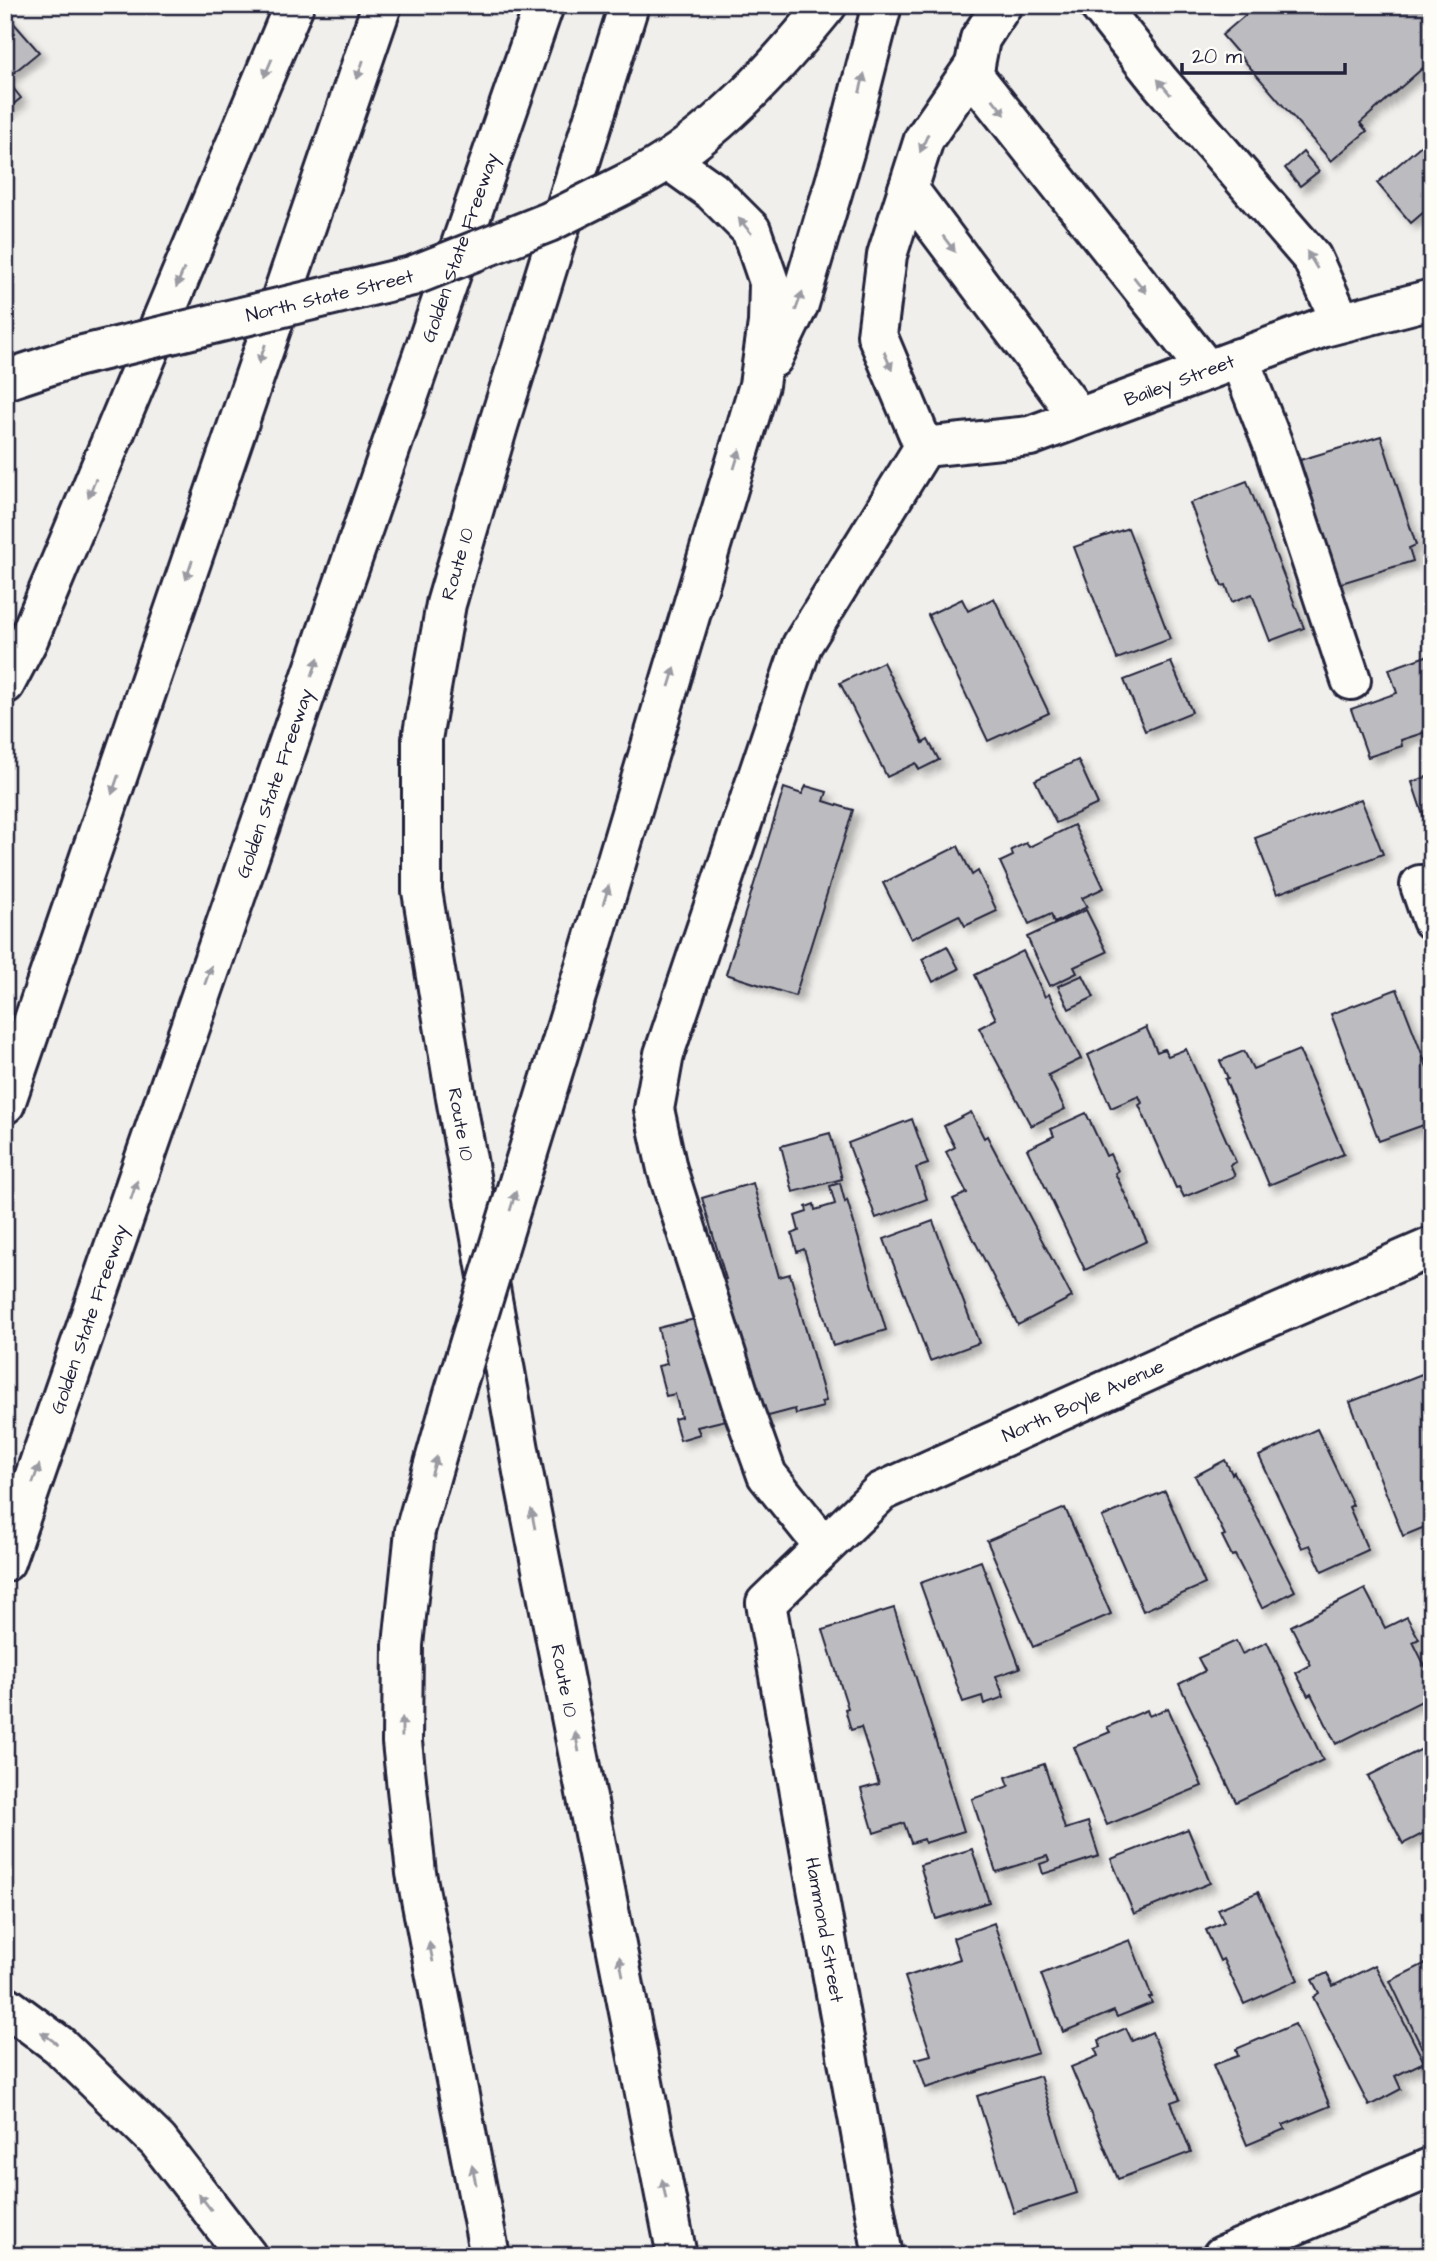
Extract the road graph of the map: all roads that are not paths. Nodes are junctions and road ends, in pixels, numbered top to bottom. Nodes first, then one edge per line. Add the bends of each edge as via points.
1 (294, 5) edge
2 (382, 5) edge
3 (544, 5) edge
4 (629, 5) edge
5 (827, 5) edge
6 (882, 5) edge
7 (1002, 5) edge
8 (1099, 5) edge
9 (975, 65) junction
10 (656, 168) junction
11 (908, 189) junction
12 (1432, 299) edge
13 (1341, 322) junction
14 (1223, 364) junction
15 (5, 380) edge
16 (760, 385) junction
17 (1079, 417) junction
18 (924, 447) junction
19 (1352, 680) dead end
20 (5, 684) edge
21 (5, 1104) edge
22 (1432, 1247) edge
23 (824, 1546) junction
24 (5, 1562) edge
25 (766, 1603) joint
26 (5, 2005) edge
27 (1431, 2168) edge
28 (247, 2256) edge
29 (490, 2256) edge
30 (677, 2256) edge
31 (883, 2256) edge
32 (1222, 2256) edge

1 -> 20 main road
2 -> 21 main road
24 -> 3 main road, Golden State Freeway
30 -> 4 main road, Route 10 via 523,1472 422,891 422,739 446,604
5 - 10 main road, North State Street via 741,99
16 -> 6 main road via 799,304
7 - 9 main road via 980,38
13 -> 8 main road via 1312,258
9 -> 11 main road via 924,139
9 -> 14 main road via 974,75
10 - 15 main road, North State Street, bridge via 549,222 412,276 75,357
16 -> 10 main road via 769,282 751,230 712,191
11 -> 17 main road
11 -> 18 main road via 887,255 877,335
12 - 13 main road, Bailey Street
13 - 14 main road, Bailey Street
14 - 17 main road, Bailey Street
14 - 19 main road via 1272,442
29 -> 16 main road, bridge via 416,1873 402,1742 403,1645 415,1531
17 - 18 main road, Bailey Street via 1030,436
18 - 23 main road via 802,645 664,1054 654,1109 667,1169 767,1475
22 - 23 main road, North Boyle Avenue via 881,1492
23 - 25 main road, North Boyle Avenue
25 - 31 main road, Hammond Street
28 -> 26 main road via 158,2141 59,2045
27 - 32 main road

